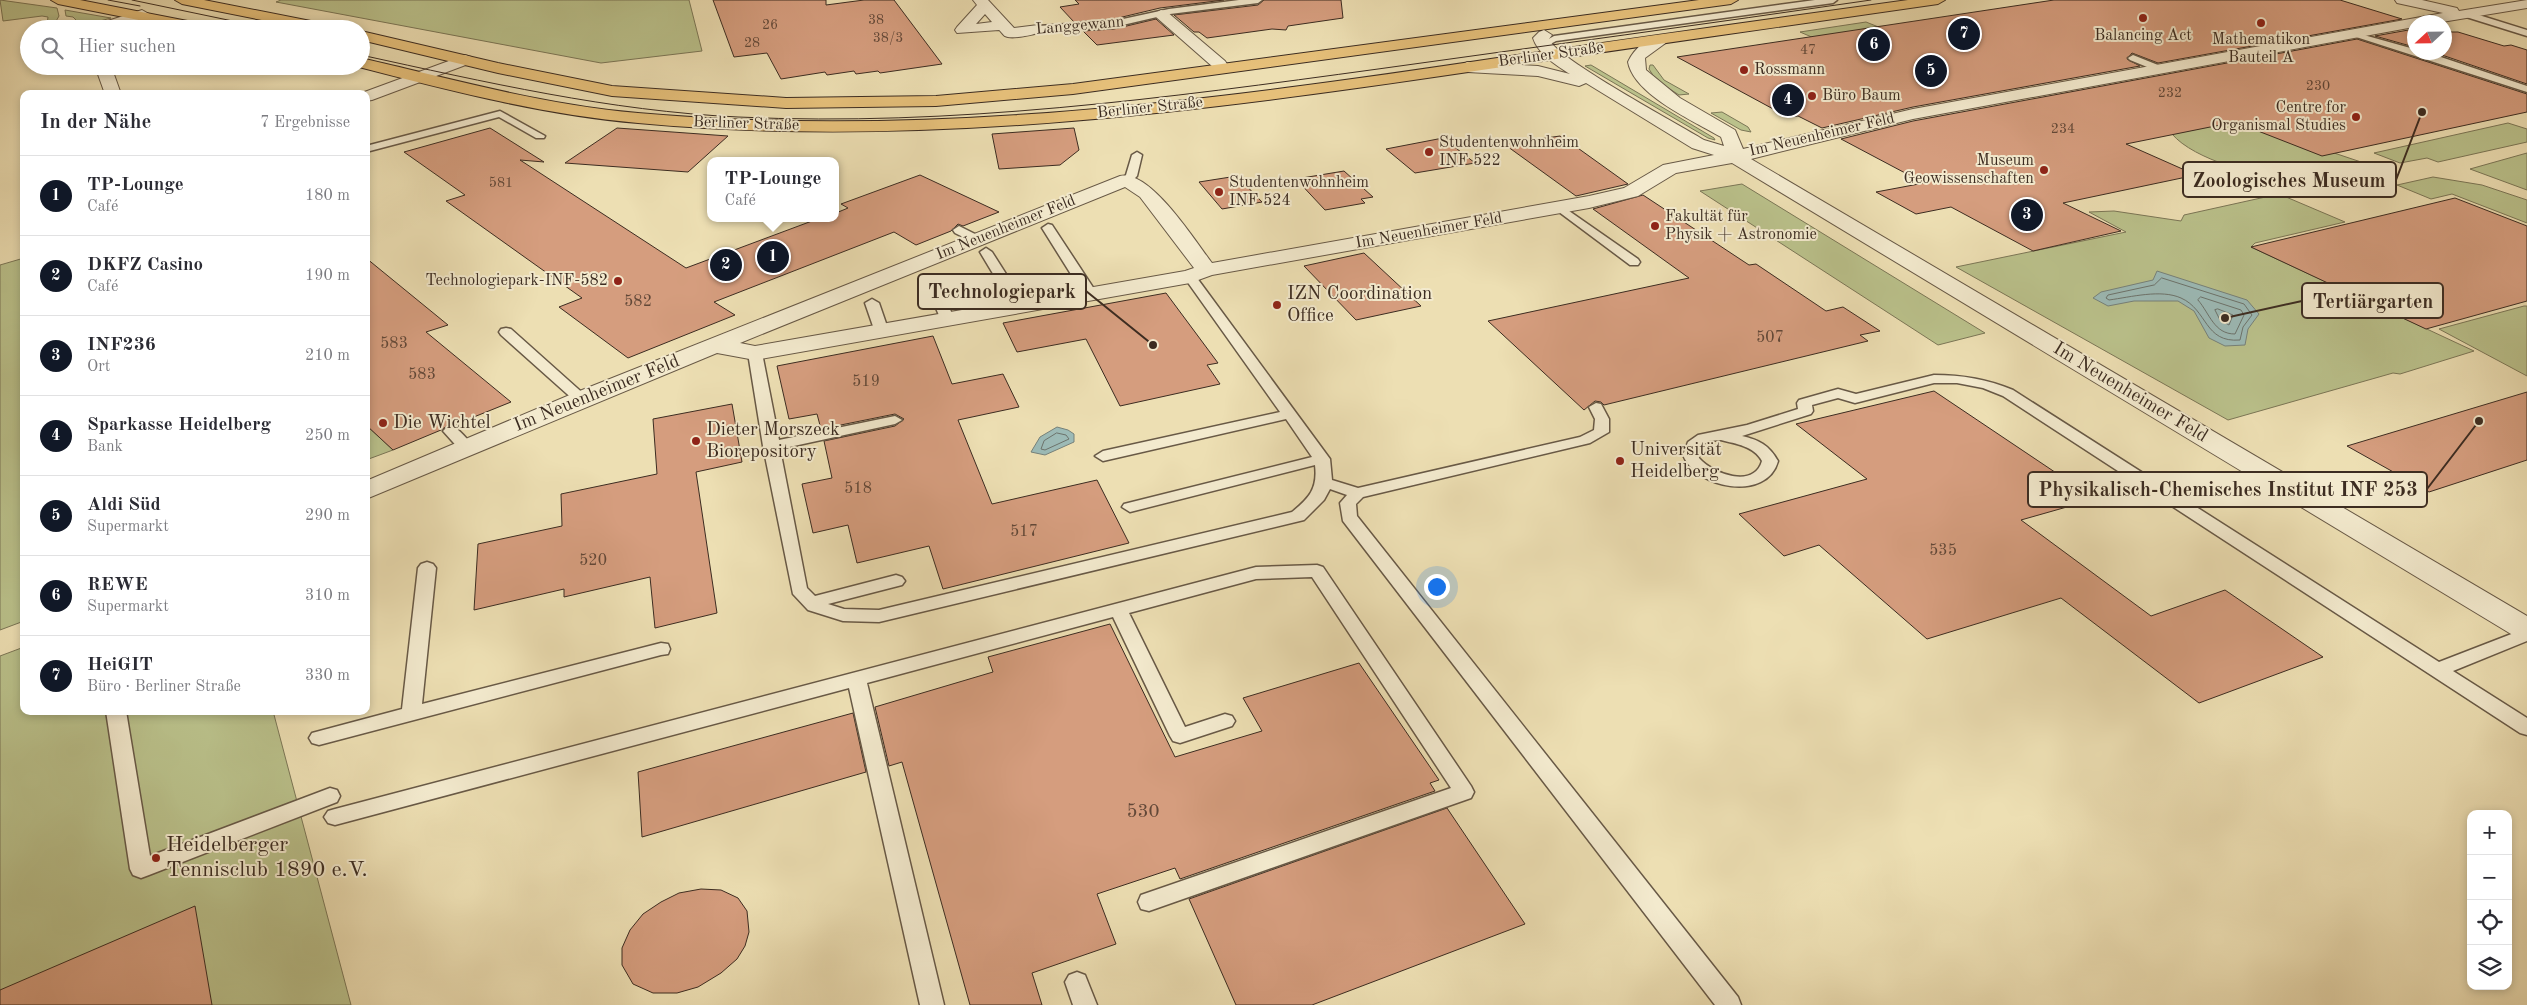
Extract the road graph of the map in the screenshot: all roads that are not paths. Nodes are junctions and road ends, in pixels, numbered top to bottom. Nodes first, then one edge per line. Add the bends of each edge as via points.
1 (58, 0) edge
2 (182, 0) edge
3 (1258, 0) edge
4 (1731, 0) edge
5 (1833, 0) edge
6 (1938, 0) edge
7 (2402, 0) edge
8 (2432, 0) edge
9 (983, 3) edge
10 (2527, 4) edge
11 (142, 14) junction
12 (1161, 14) junction
13 (2466, 14) junction
14 (2452, 17) edge
15 (124, 20) edge
16 (168, 20) edge
17 (285, 20) edge
18 (1569, 22) junction
19 (1002, 25) junction
20 (2407, 25) edge
21 (1038, 29) joint
22 (1504, 31) junction
23 (2527, 33) edge
24 (2356, 34) junction
25 (370, 37) edge
26 (1662, 39) junction
27 (1548, 43) junction
28 (2407, 50) edge
29 (1574, 51) junction
30 (2134, 58) dead end
31 (465, 60) junction
32 (2439, 60) edge
33 (1219, 64) dead end
34 (370, 65) edge
35 (1467, 67) junction
36 (1603, 68) dead end
37 (2160, 68) junction
38 (106, 75) edge
39 (419, 77) junction
40 (1624, 80) dead end
41 (1609, 89) junction
42 (2527, 89) edge
43 (112, 90) edge
44 (1657, 90) junction
45 (370, 95) edge
46 (540, 136) dead end
47 (370, 149) edge
48 (1137, 154) dead end
49 (1732, 156) junction
50 (1127, 180) junction
51 (1559, 207) junction
52 (1048, 228) dead end
53 (974, 241) junction
54 (1634, 262) dead end
55 (1199, 273) junction
56 (930, 280) dead end
57 (1091, 295) junction
58 (872, 303) dead end
59 (1020, 308) junction
60 (948, 320) junction
61 (506, 332) dead end
62 (882, 332) junction
63 (717, 346) junction
64 (755, 353) junction
65 (581, 399) junction
66 (1596, 407) dead end
67 (1290, 414) junction
68 (895, 420) dead end
69 (1724, 436) junction
70 (771, 446) junction
71 (1103, 456) dead end
72 (1322, 459) junction
73 (1326, 483) junction
74 (370, 489) edge
75 (1357, 493) junction
76 (1130, 507) dead end
77 (428, 568) dead end
78 (896, 581) dead end
79 (814, 606) junction
80 (1118, 609) junction
81 (2527, 632) edge
82 (661, 648) dead end
83 (2437, 670) junction
84 (857, 679) junction
85 (411, 713) junction
86 (117, 715) edge
87 (1225, 721) dead end
88 (2527, 728) edge
89 (319, 738) dead end
90 (330, 796) dead end
91 (335, 817) dead end
92 (1149, 902) dead end
93 (1077, 982) dead end
94 (932, 1005) edge
95 (1085, 1005) edge
96 (1729, 1005) edge

1 - 11 main road
2 - 17 main road
3 - 12 lane, Langgewann
4 - 18 main road, Berliner Straße
5 - 27 lane
6 - 26 main road, Berliner Straße
7 - 13 street, Im Neuenheimer Feld
8 - 13 street, Im Neuenheimer Feld
9 - 19 street, Langgewann
9 - 19 street, Langgewann via 962,30
10 - 13 street, Im Neuenheimer Feld
11 - 15 street
11 - 16 main road
12 - 21 lane, Langgewann via 1114,24
12 - 33 street
13 - 14 street, Im Neuenheimer Feld
13 - 23 lane, Im Neuenheimer Feld
18 - 22 main road, Berliner Straße
18 - 27 street, Berliner Straße
19 - 21 street, Langgewann via 1010,33
20 - 24 street, Im Neuenheimer Feld
22 - 27 street, Berliner Straße
22 - 31 main road, Berliner Straße via 1073,89 936,101 786,104 668,97 612,91
24 - 28 lane
24 - 37 street, Im Neuenheimer Feld
25 - 31 main road, Berliner Straße
26 - 29 main road, Berliner Straße
26 - 44 street, Im Neuenheimer Feld via 1645,49 1636,61 1640,76
27 - 29 main road, Berliner Straße
27 - 35 main road, Berliner Straße
27 - 41 street, Im Neuenheimer Feld
29 - 36 street
30 - 37 lane
31 - 39 street
32 - 42 lane
34 - 39 main road, Berliner Straße
35 - 39 main road, Berliner Straße via 1162,108 986,122 845,128 636,118 564,108
35 - 41 street, Im Neuenheimer Feld via 1538,72
37 - 49 street, Im Neuenheimer Feld via 1930,110 1778,148
38 - 43 street
39 - 45 street
40 - 44 street, Im Neuenheimer Feld
41 - 49 street, Im Neuenheimer Feld via 1698,144
44 - 49 street, Im Neuenheimer Feld via 1729,134 1735,153
46 - 47 lane via 500,114
48 - 50 lane
49 - 51 street, Im Neuenheimer Feld via 1670,169 1631,192
49 - 81 street, Im Neuenheimer Feld
50 - 53 street, Im Neuenheimer Feld
50 - 55 street via 1147,193
51 - 54 lane
51 - 55 street, Im Neuenheimer Feld
52 - 57 lane
53 - 59 lane
53 - 63 street, Im Neuenheimer Feld
55 - 57 street, Im Neuenheimer Feld
55 - 67 lane
56 - 60 lane
57 - 59 street, Im Neuenheimer Feld
58 - 62 lane
59 - 60 street, Im Neuenheimer Feld
60 - 62 street, Im Neuenheimer Feld
61 - 65 lane
62 - 64 street, Im Neuenheimer Feld
63 - 64 street, Im Neuenheimer Feld
63 - 65 street, Im Neuenheimer Feld
64 - 70 lane
65 - 74 street, Im Neuenheimer Feld via 458,440
66 - 75 lane via 1602,419 1601,432 1585,440
67 - 71 lane
67 - 72 lane
68 - 70 lane
69 - 69 lane via 1762,448 1772,464 1769,471 1757,478 1738,481 1710,474 1695,464 1690,452 1696,442
69 - 83 lane via 1806,411 1804,402 1838,393 1855,399 1934,379 1987,384 2019,400
70 - 79 lane via 799,590
72 - 73 lane
72 - 76 lane
73 - 75 lane
73 - 79 lane via 1316,501 1298,516 879,616 843,615
75 - 96 lane via 1348,503 1349,517
77 - 85 lane
78 - 79 lane via 824,598
80 - 84 lane
80 - 87 lane via 1180,736
80 - 92 lane via 1256,573 1317,571 1464,792
81 - 83 lane
82 - 85 lane
83 - 88 lane
84 - 91 lane
84 - 94 lane
85 - 89 lane
86 - 90 lane via 141,869
93 - 95 lane

